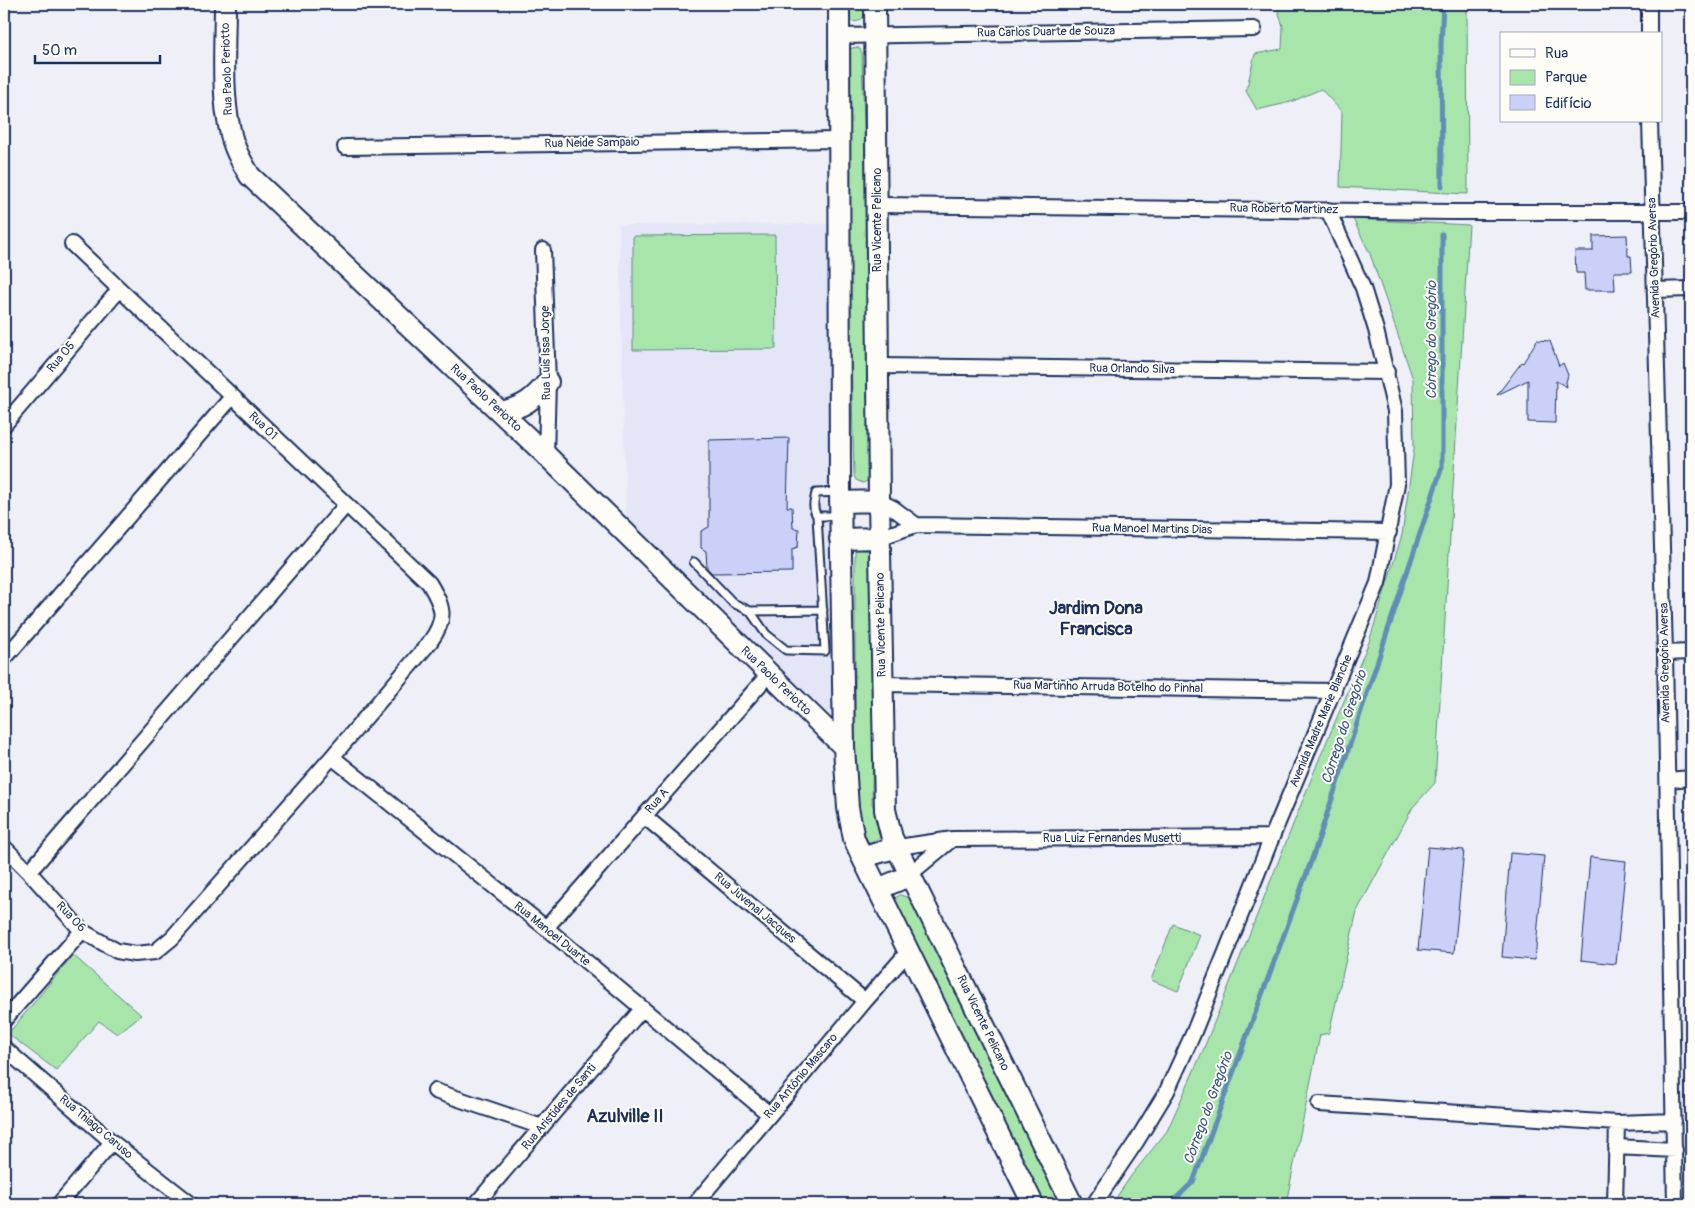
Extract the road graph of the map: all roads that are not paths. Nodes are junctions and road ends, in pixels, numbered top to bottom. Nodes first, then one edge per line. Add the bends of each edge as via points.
1 (225, 4) edge
2 (838, 4) edge
3 (875, 4) edge
4 (1648, 4) edge
5 (1254, 29) dead end
6 (1649, 32) edge
7 (876, 35) junction
8 (839, 36) junction
9 (1650, 122) edge
10 (839, 140) junction
11 (345, 147) dead end
12 (877, 205) junction
13 (1328, 210) junction
14 (1691, 212) edge
15 (1652, 213) junction
16 (72, 244) dead end
17 (543, 250) dead end
18 (1691, 289) edge
19 (119, 290) junction
20 (1656, 290) junction
21 (878, 366) junction
22 (1387, 372) junction
23 (548, 382) junction
24 (232, 397) junction
25 (501, 412) junction
26 (4, 425) edge
27 (546, 455) junction
28 (879, 501) junction
29 (840, 503) junction
30 (346, 505) junction
31 (817, 516) junction
32 (916, 525) junction
33 (1389, 532) junction
34 (879, 538) junction
35 (840, 539) junction
36 (694, 562) dead end
37 (823, 610) junction
38 (750, 611) junction
39 (1691, 652) edge
40 (1665, 653) junction
41 (4, 659) edge
42 (769, 674) junction
43 (882, 684) junction
44 (1334, 690) junction
45 (844, 747) junction
46 (332, 757) junction
47 (1691, 778) edge
48 (1668, 780) junction
49 (644, 816) junction
50 (1272, 837) junction
51 (953, 839) junction
52 (4, 847) edge
53 (898, 847) junction
54 (863, 859) junction
55 (29, 872) junction
56 (910, 874) junction
57 (878, 889) junction
58 (546, 928) junction
59 (82, 931) junction
60 (909, 951) junction
61 (865, 1000) junction
62 (642, 1009) junction
63 (4, 1020) edge
64 (4, 1048) edge
65 (435, 1091) dead end
66 (1319, 1104) dead end
67 (770, 1114) junction
68 (1674, 1121) junction
69 (1617, 1123) junction
70 (542, 1127) junction
71 (112, 1142) junction
72 (1616, 1147) junction
73 (1675, 1150) junction
74 (59, 1204) edge
75 (191, 1204) edge
76 (476, 1204) edge
77 (695, 1204) edge
78 (1033, 1204) edge
79 (1072, 1204) edge
80 (1094, 1204) edge
81 (1615, 1204) edge
82 (1675, 1204) edge

1 - 25 street, Rua Paolo Periotto via 226,95 230,130 239,158 250,176
2 - 8 street
3 - 7 street, Rua Vicente Pelicano
4 - 6 street
5 - 7 street, Rua Carlos Duarte de Souza
7 - 8 street, Rua Carlos Duarte de Souza
7 - 12 street, Rua Vicente Pelicano
8 - 10 street
9 - 15 street, Avenida Gregório Aversa
10 - 11 street, Rua Neide Sampaio
10 - 29 street
12 - 13 street, Rua Roberto Martinez
12 - 21 street, Rua Vicente Pelicano
13 - 15 street, Rua Roberto Martinez
13 - 22 street, Avenida Madre Marie Blanche via 1363,288
14 - 15 street, Rua Roberto Martinez
15 - 20 street, Avenida Gregório Aversa
16 - 19 street, Rua 01
17 - 23 street, Rua Luis Issa Jorge
18 - 20 street
19 - 24 street, Rua 01
19 - 26 street, Rua 05
20 - 40 street, Avenida Gregório Aversa
21 - 22 street, Rua Orlando Silva
21 - 28 street, Rua Vicente Pelicano
22 - 33 street, Avenida Madre Marie Blanche via 1395,411 1397,484
23 - 25 street via 525,405
23 - 27 street, Rua Luis Issa Jorge
24 - 30 street, Rua 01
24 - 41 street
25 - 27 street, Rua Paolo Periotto
27 - 42 street, Rua Paolo Periotto
28 - 29 street
28 - 32 street
28 - 34 street, Rua Vicente Pelicano
29 - 31 lane
29 - 31 lane via 816,493 813,505
29 - 35 street
30 - 46 street, Rua 01 via 429,583 438,599 442,616 439,629 430,642
30 - 55 street
31 - 37 lane
32 - 33 street, Rua Manoel Martins Dias
32 - 34 street, Rua Manoel Martins Dias
33 - 44 street, Avenida Madre Marie Blanche via 1378,583
34 - 35 street
34 - 43 street, Rua Vicente Pelicano
35 - 45 street
36 - 38 lane via 734,603
37 - 38 lane
37 - 38 lane via 825,651 786,650 766,634
39 - 40 street
40 - 48 street, Avenida Gregório Aversa
42 - 45 street, Rua Paolo Periotto
42 - 49 street, Rua A
43 - 44 street, Rua Martinho Arruda Botelho do Pinhal
43 - 53 street, Rua Vicente Pelicano via 885,810 890,832
44 - 50 street, Avenida Madre Marie Blanche
45 - 54 street via 848,808 854,838
46 - 58 street, Rua Manoel Duarte
46 - 59 street, Rua 06 via 172,938 155,952 135,954 117,951
47 - 48 street
48 - 68 street, Avenida Gregório Aversa
49 - 58 street, Rua A
49 - 61 street, Rua Juvenal Jacques
50 - 51 street, Rua Luiz Fernandes Musetti
50 - 80 street, Avenida Madre Marie Blanche via 1167,1091
51 - 53 street, Rua Luiz Fernandes Musetti
51 - 56 street
52 - 55 street, Rua 06
53 - 54 street
53 - 56 street, Rua Vicente Pelicano
54 - 57 street
55 - 59 street, Rua 06
56 - 57 street
56 - 79 street, Rua Vicente Pelicano
57 - 60 street
58 - 62 street, Rua Manoel Duarte
59 - 63 street
60 - 61 street, Rua Antônio Mascaro
60 - 78 street
61 - 67 street, Rua Antônio Mascaro
62 - 67 street, Rua Manoel Duarte
62 - 70 street, Rua Aristides de Santi
64 - 71 street, Rua Thiago Caruso
65 - 70 street
66 - 69 street
67 - 77 street, Rua Antônio Mascaro
68 - 69 street
68 - 73 street, Avenida Gregório Aversa
69 - 72 street
70 - 76 street, Rua Aristides de Santi
71 - 74 street
71 - 75 street, Rua Thiago Caruso
72 - 73 street
72 - 81 street
73 - 82 street, Avenida Gregório Aversa

